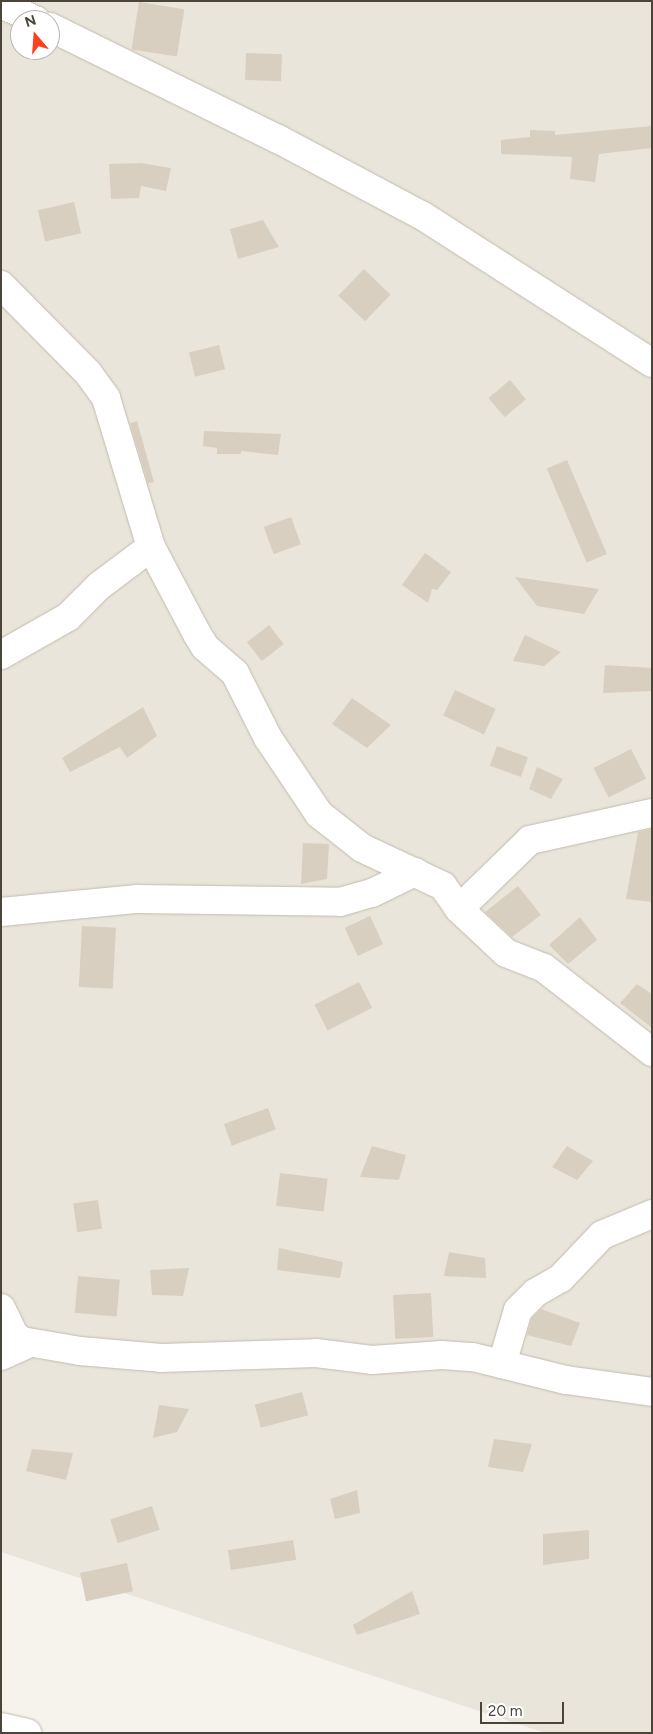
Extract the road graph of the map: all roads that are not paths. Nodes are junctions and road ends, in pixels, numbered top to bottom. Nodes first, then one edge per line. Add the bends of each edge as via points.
1 (1, 4) edge
2 (14, 10) edge
3 (60, 32) edge
4 (1, 285) edge
5 (652, 364) edge
6 (151, 547) junction
7 (1, 655) edge
8 (652, 812) edge
9 (415, 872) junction
10 (459, 909) junction
11 (1, 912) edge
12 (652, 1052) edge
13 (652, 1214) edge
14 (1, 1308) edge
15 (28, 1344) junction
16 (1, 1356) edge
17 (502, 1364) junction
18 (652, 1392) edge
19 (1, 1727) edge
20 (26, 1733) edge

1 - 2 street
3 - 5 street via 278,139 423,216
4 - 6 street via 88,373 106,398
6 - 7 street via 99,586 68,617
6 - 9 street via 197,634 235,673 268,738 319,814 362,848
8 - 10 street via 530,840
9 - 10 street via 443,886
9 - 11 street via 372,893 340,902 136,899
10 - 12 street via 506,953 544,968
13 - 17 street via 602,1235 561,1278 534,1292 518,1310
14 - 15 street via 14,1335
15 - 16 street
15 - 17 street via 161,1358 316,1353 372,1360 442,1354
17 - 18 street via 566,1380
19 - 20 street

